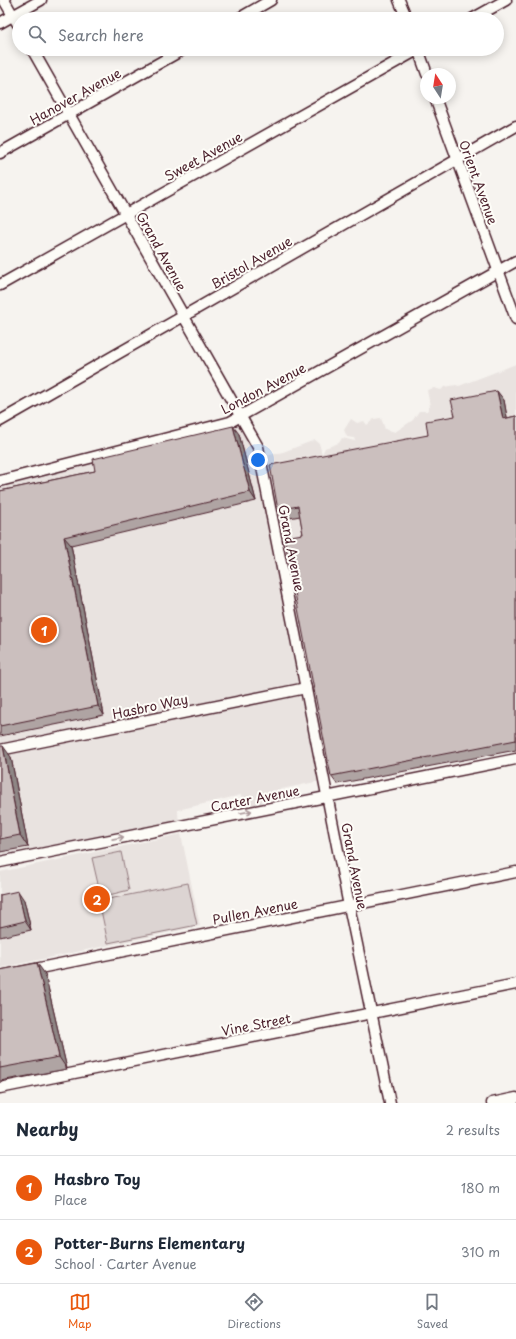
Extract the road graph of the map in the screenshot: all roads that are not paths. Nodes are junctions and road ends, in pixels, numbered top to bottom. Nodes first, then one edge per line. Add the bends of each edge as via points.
1 (4, 0) edge
2 (41, 0) edge
3 (271, 0) edge
4 (399, 0) edge
5 (506, 0) edge
6 (21, 12) edge
7 (250, 12) edge
8 (404, 12) edge
9 (485, 12) edge
10 (12, 13) edge
11 (12, 17) edge
12 (0, 24) edge
13 (36, 56) edge
14 (172, 56) edge
15 (406, 56) edge
16 (420, 56) edge
17 (424, 68) edge
18 (437, 104) edge
19 (68, 114) junction
20 (516, 126) edge
21 (0, 153) edge
22 (457, 159) junction
23 (126, 214) junction
24 (516, 261) edge
25 (498, 271) junction
26 (0, 285) edge
27 (184, 316) junction
28 (516, 319) edge
29 (241, 417) junction
30 (0, 421) edge
31 (0, 481) edge
32 (306, 688) junction
33 (0, 750) edge
34 (516, 759) edge
35 (328, 797) junction
36 (0, 862) edge
37 (516, 872) edge
38 (349, 906) junction
39 (0, 976) edge
40 (516, 984) edge
41 (372, 1014) junction
42 (0, 1088) edge
43 (516, 1098) edge
44 (390, 1103) edge
45 (492, 1103) edge

1 - 10 street
2 - 6 street
3 - 7 street
4 - 8 street
5 - 9 street
11 - 12 street
13 - 19 street, Grand Avenue
14 - 19 street, Hanover Avenue
15 - 23 street, Sweet Avenue
16 - 17 street
18 - 22 street, Orient Avenue
19 - 21 street, Hanover Avenue
19 - 23 street, Grand Avenue
20 - 22 street, Bristol Avenue
22 - 25 street, Orient Avenue
22 - 27 street, Bristol Avenue
23 - 26 street, Sweet Avenue
23 - 27 street, Grand Avenue
24 - 25 street, London Avenue
25 - 28 street, Orient Avenue
25 - 29 street, London Avenue
27 - 29 street, Grand Avenue
27 - 30 street, Bristol Avenue
29 - 31 street, London Avenue via 200,430
29 - 32 street, Grand Avenue via 258,447
32 - 33 street, Hasbro Way
32 - 35 street, Grand Avenue
34 - 35 street, Carter Avenue
36 -> 35 street, Carter Avenue
35 - 38 street, Grand Avenue
37 - 38 street, Pullen Avenue
38 - 39 street, Pullen Avenue
38 - 41 street, Grand Avenue
40 - 41 street, Vine Street
41 - 42 street, Vine Street
41 - 44 street, Grand Avenue
43 - 45 street

